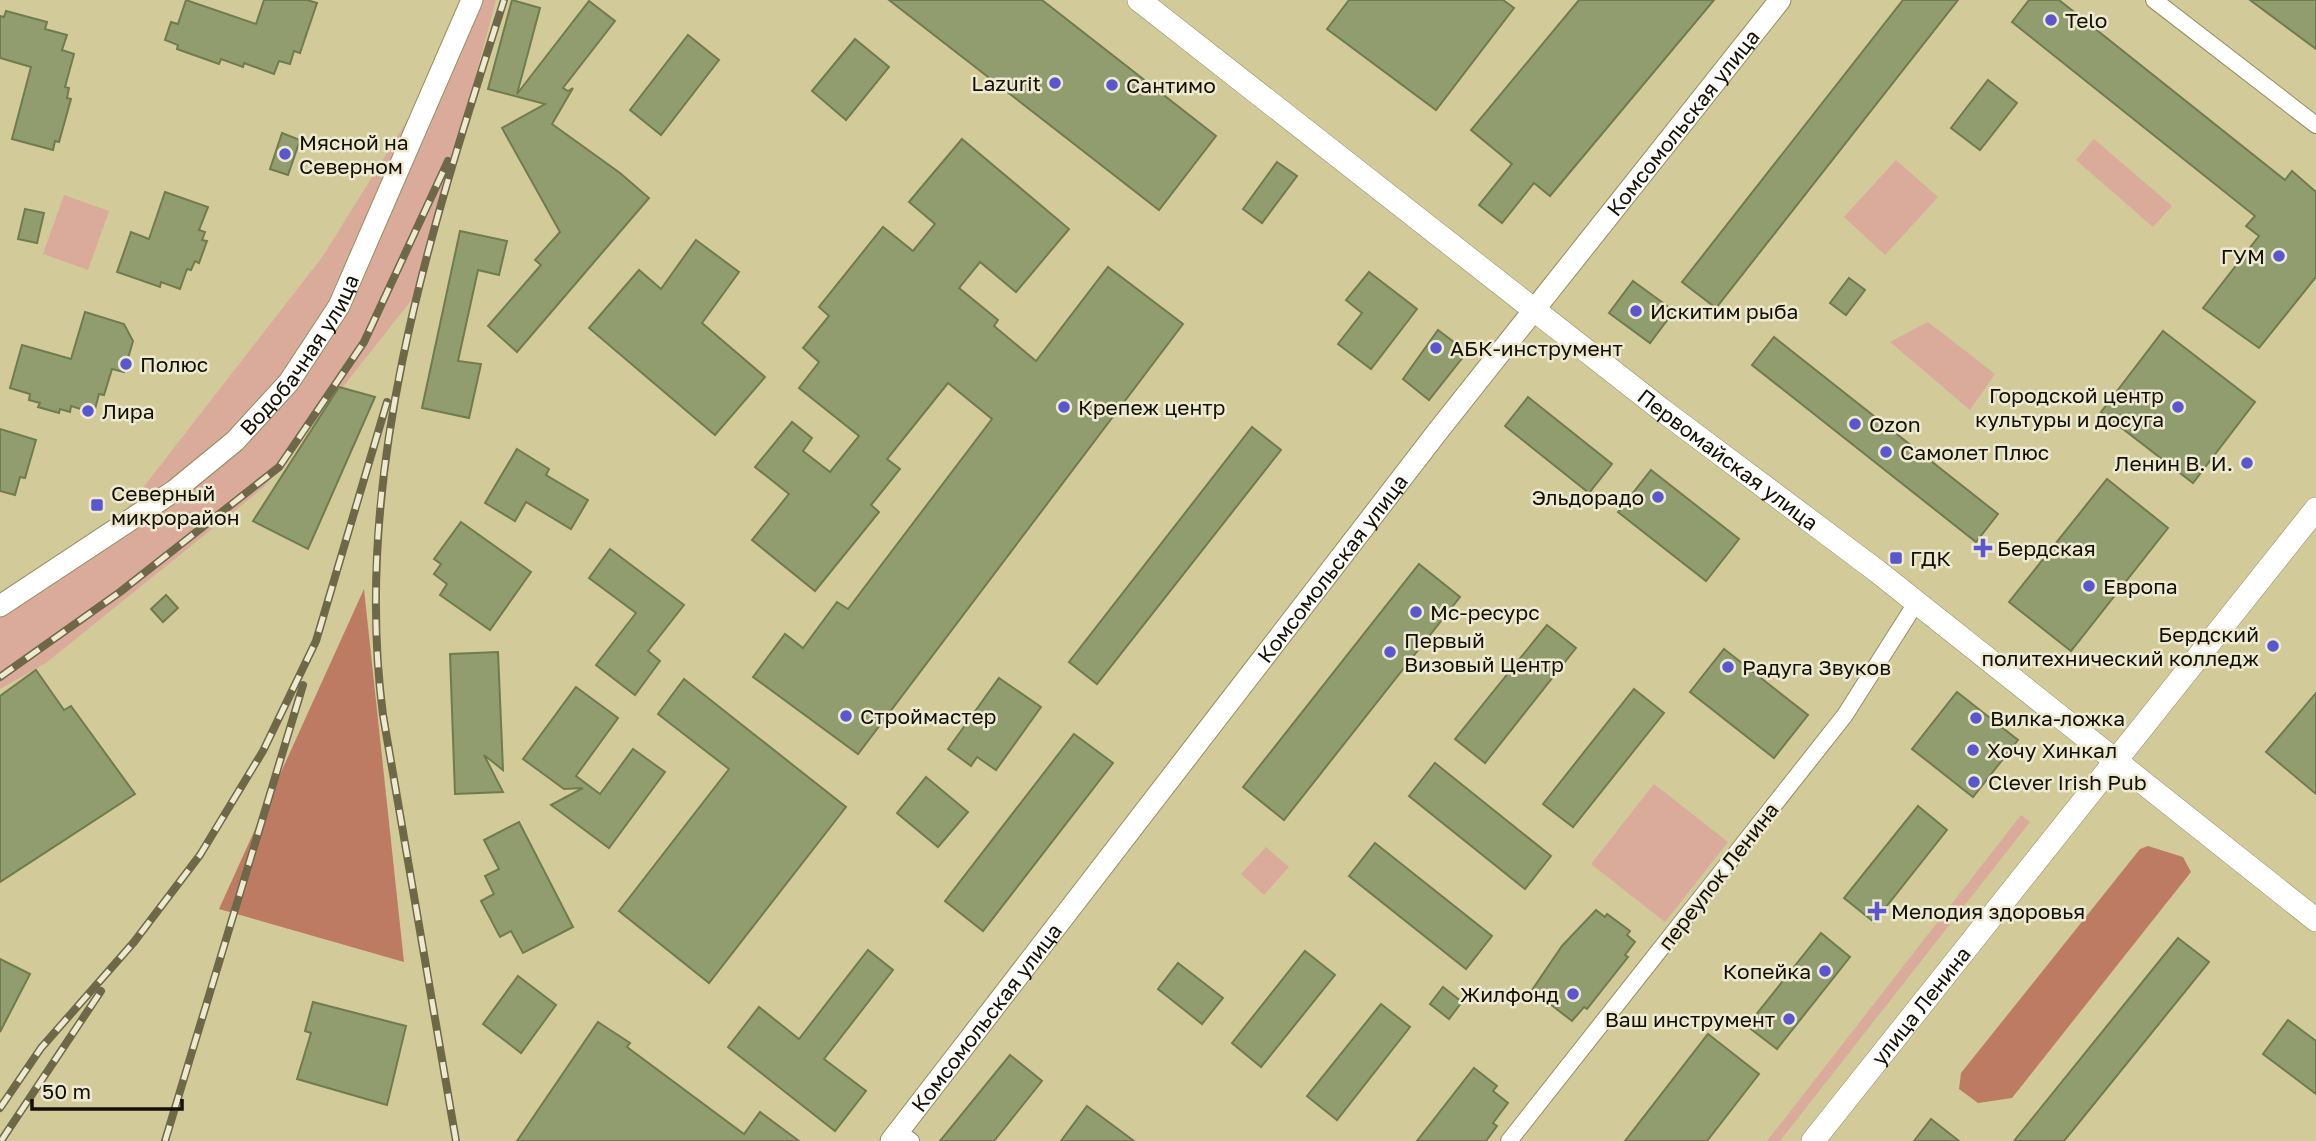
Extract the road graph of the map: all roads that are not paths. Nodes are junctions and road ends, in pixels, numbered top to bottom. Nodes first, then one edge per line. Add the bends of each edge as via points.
1 (472, 0) edge
2 (1139, 0) edge
3 (1780, 0) edge
4 (2154, 0) edge
5 (2316, 125) edge
6 (1534, 309) junction
7 (2316, 509) edge
8 (1916, 603) junction
9 (0, 606) edge
10 (2114, 762) junction
11 (2316, 920) edge
12 (900, 1138) edge
13 (1509, 1141) edge
14 (1813, 1141) edge

1 - 9 street, Водобачная улица via 339,306 289,382 235,441 174,492
2 - 6 main road, Первомайская улица
3 - 6 street, Комсомольская улица
4 - 5 street
6 - 8 main road, Первомайская улица
6 - 12 street, Комсомольская улица
7 - 10 main road, улица Ленина
8 - 10 main road, Первомайская улица
8 - 13 street, переулок Ленина via 1845,715
10 - 11 main road, Первомайская улица
10 - 14 main road, улица Ленина

